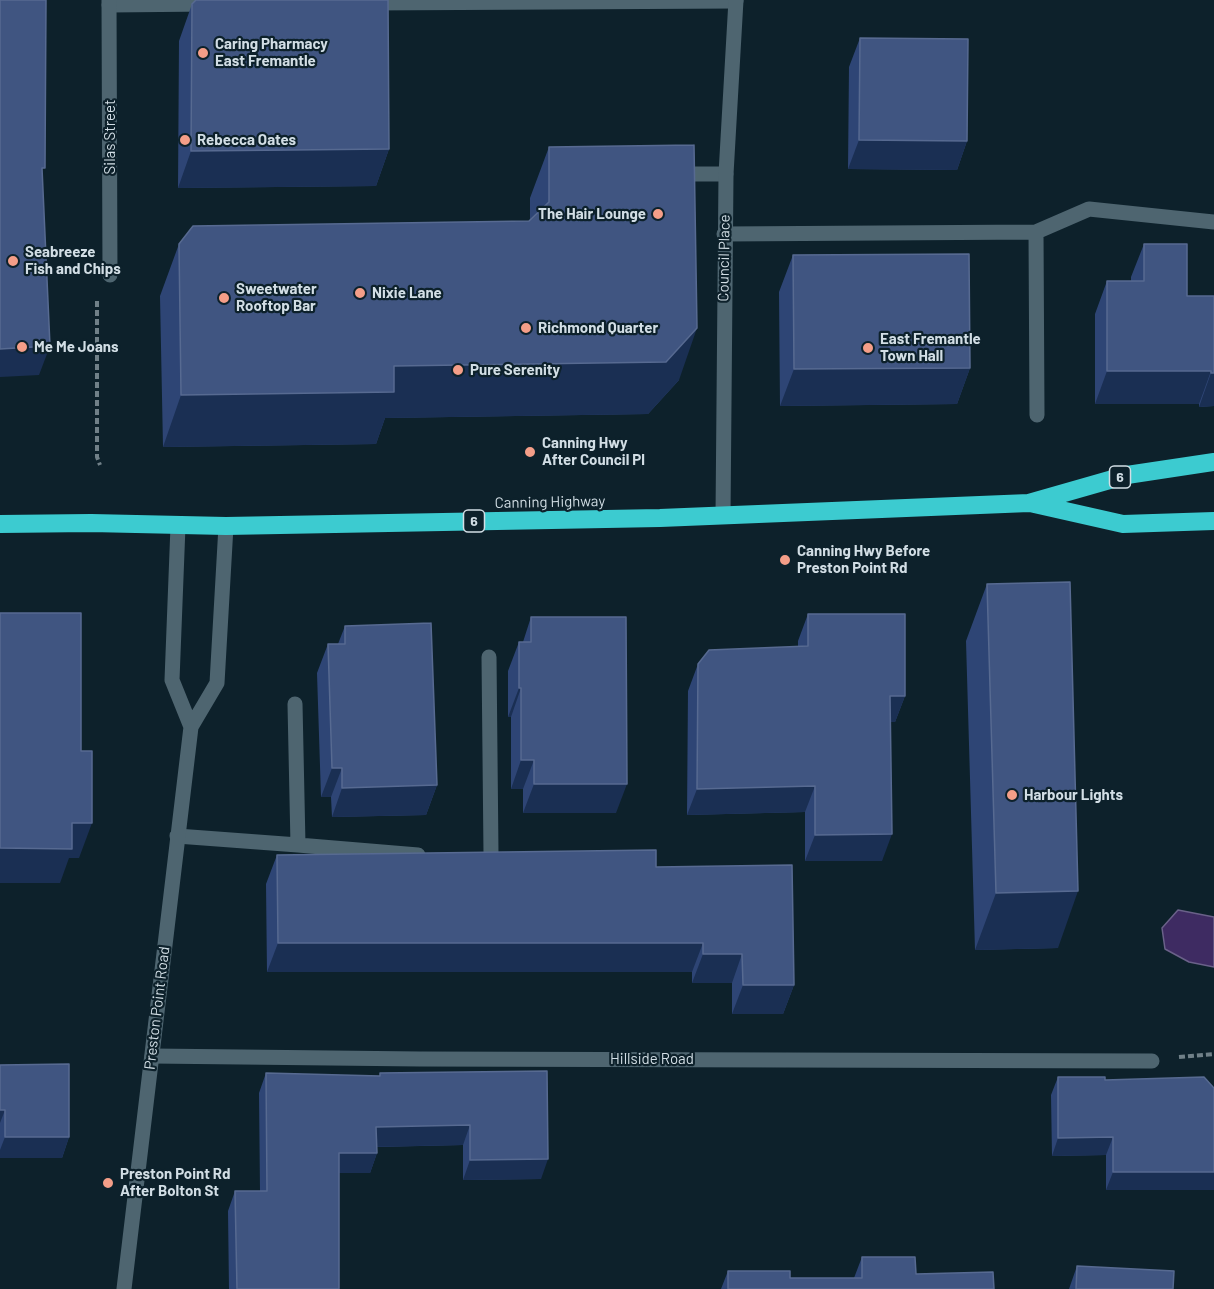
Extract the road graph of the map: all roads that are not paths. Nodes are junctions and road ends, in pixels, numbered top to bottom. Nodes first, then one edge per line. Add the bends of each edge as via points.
1 (736, 1) edge
2 (109, 2) edge
3 (346, 3) edge
4 (229, 4) edge
5 (656, 173) edge
6 (726, 174) junction
7 (1214, 222) edge
8 (1036, 232) junction
9 (724, 234) junction
10 (110, 274) road end
11 (1037, 415) dead end
12 (1214, 462) edge
13 (1029, 503) junction
14 (723, 516) junction
15 (1214, 521) edge
16 (0, 524) edge
17 (178, 526) junction
18 (226, 526) junction
19 (489, 657) dead end
20 (295, 704) dead end
21 (190, 727) junction
22 (177, 836) junction
23 (298, 845) junction
24 (491, 854) edge
25 (437, 856) edge
26 (152, 1056) junction
27 (1152, 1060) dead end
28 (124, 1289) edge

1 - 3 street
1 - 6 street, Council Place
2 - 4 street
2 - 10 street, Silas Street
5 - 6 street
6 - 9 street, Council Place
7 - 8 street via 1089,209
8 - 9 street
8 - 11 street
9 - 14 street, Council Place
12 - 13 highway, Canning Highway / 6 via 1127,475
13 - 14 highway, Canning Highway / 6
13 - 15 highway, Canning Highway / 6 via 1123,524
14 - 18 highway, Canning Highway / 6
16 - 17 highway, Canning Highway / 6
17 - 18 highway, Canning Highway / 6
17 - 21 street, Preston Point Road via 171,680
18 - 21 street, Preston Point Road via 217,682
19 - 24 street
20 - 23 street
21 - 22 street, Preston Point Road
22 - 23 street
22 - 26 street, Preston Point Road
23 - 25 street
26 - 27 street, Hillside Road
26 - 28 street, Preston Point Road

